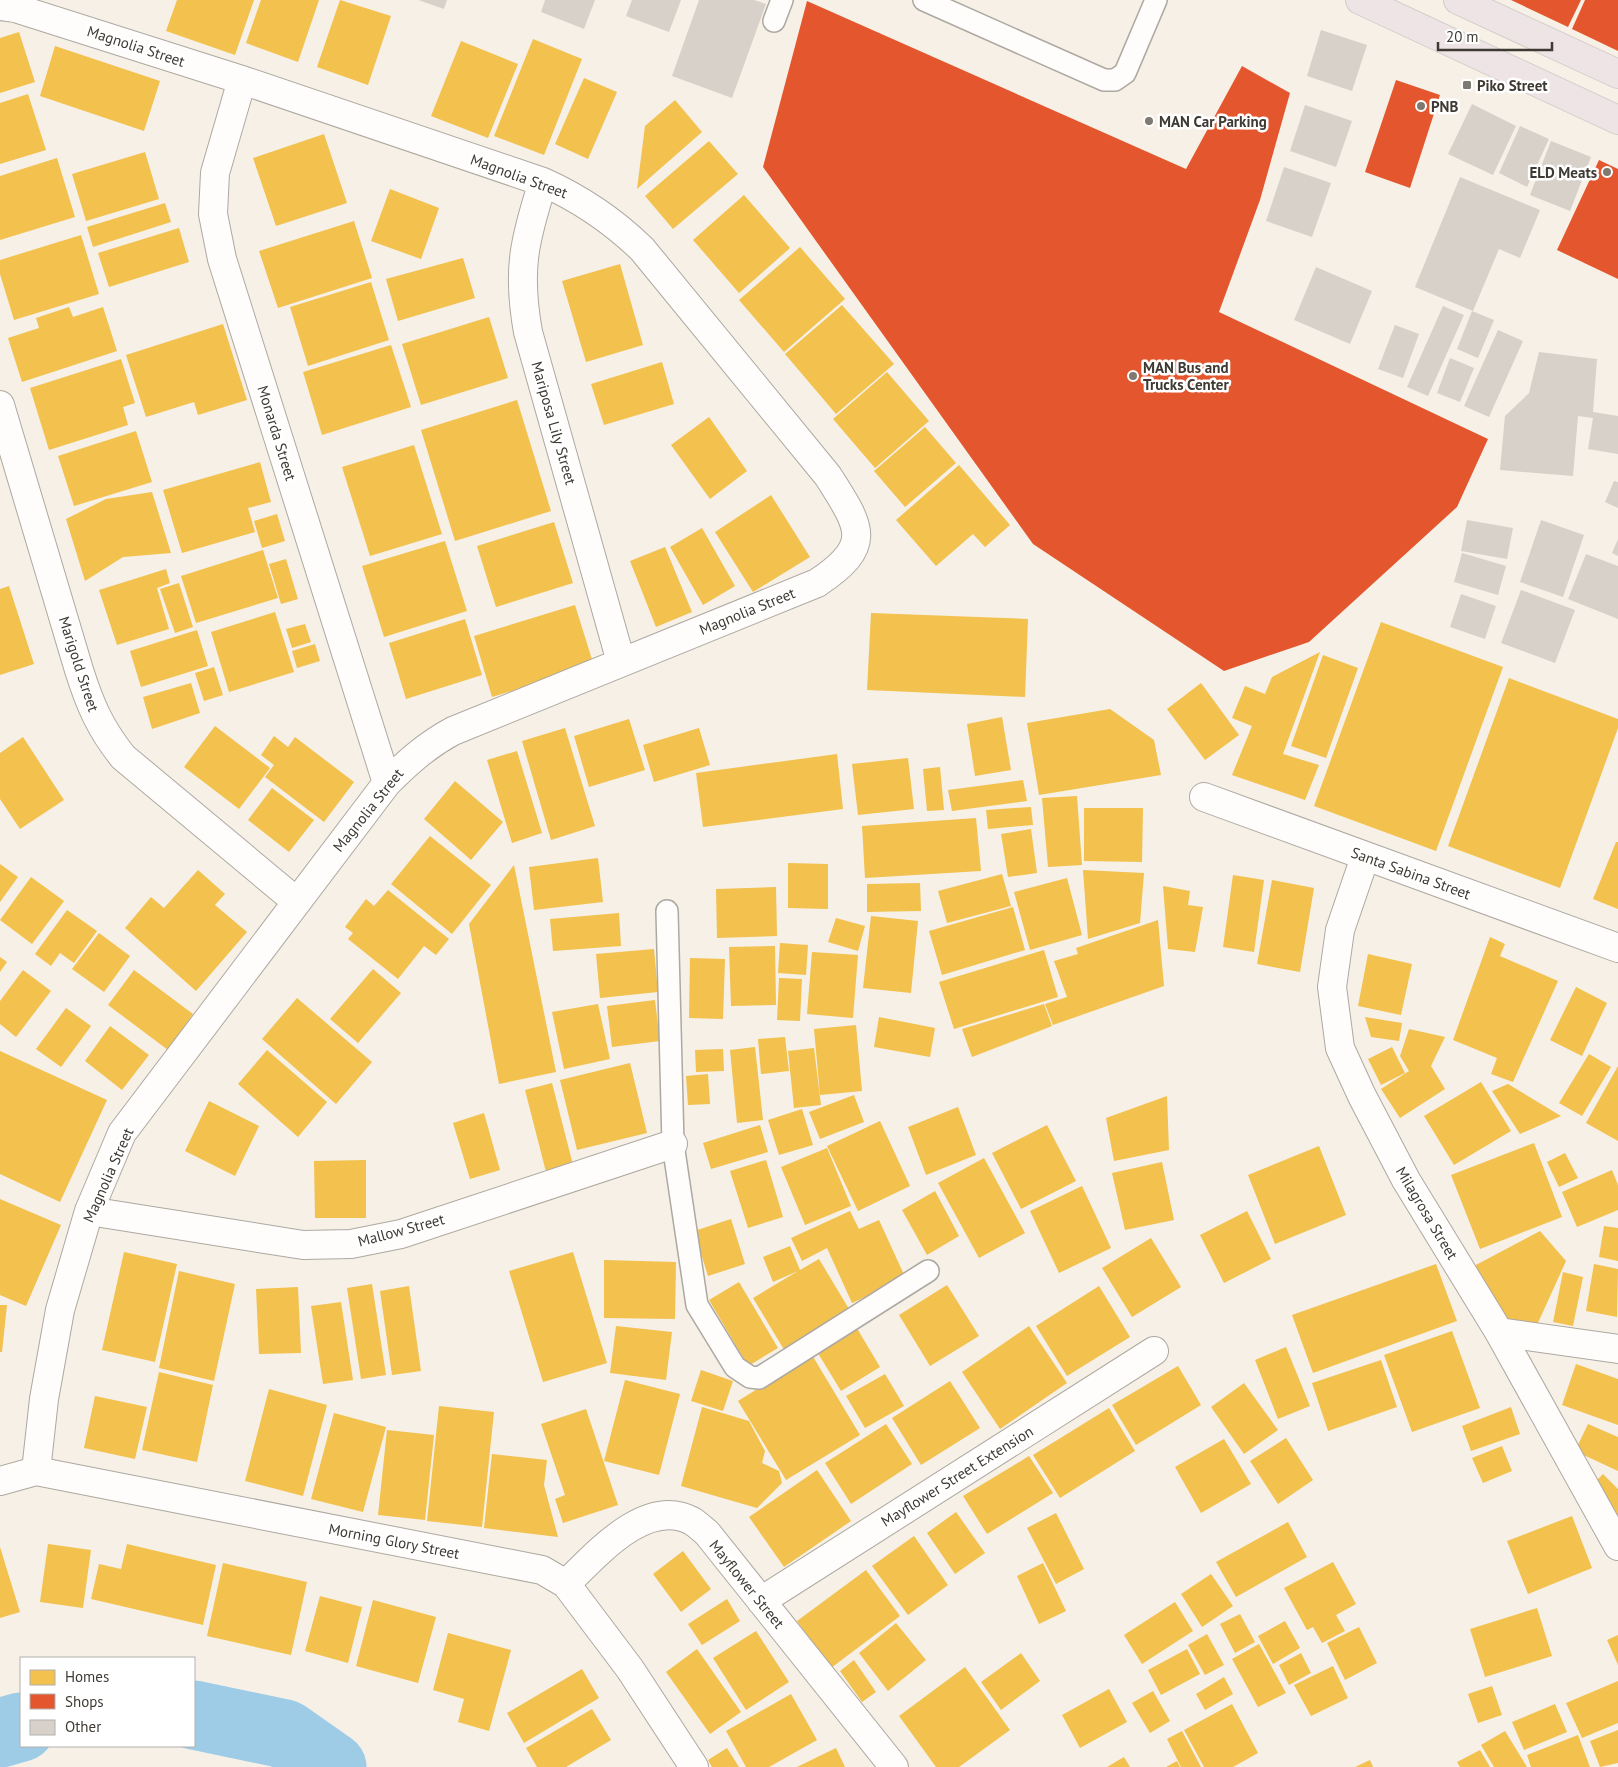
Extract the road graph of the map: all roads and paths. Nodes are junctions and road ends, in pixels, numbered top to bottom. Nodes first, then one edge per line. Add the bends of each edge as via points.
1 (782, 0) edge
2 (924, 0) edge
3 (1156, 0) edge
4 (1360, 0) edge
5 (1458, 0) edge
6 (0, 6) edge
7 (774, 21) dead end
8 (1618, 74) edge
9 (242, 80) junction
10 (1618, 120) edge
11 (543, 182) junction
12 (0, 405) edge
13 (621, 662) junction
14 (387, 783) junction
15 (1204, 797) dead end
16 (1365, 857) junction
17 (296, 902) junction
18 (667, 910) dead end
19 (1618, 948) edge
20 (673, 1144) junction
21 (89, 1211) junction
22 (928, 1271) dead end
23 (1499, 1332) junction
24 (1618, 1350) edge
25 (1154, 1351) dead end
26 (36, 1471) junction
27 (0, 1481) edge
28 (1618, 1546) edge
29 (566, 1584) junction
30 (761, 1601) junction
31 (694, 1767) edge
32 (894, 1767) edge

1 - 7 lane
2 - 3 lane via 1104,80 1115,80 1125,73
4 - 10 main road
5 - 8 main road
6 - 9 street, Magnolia Street
9 - 11 street, Magnolia Street
9 - 14 street, Monarda Street via 215,173 213,214 225,269
11 - 13 street, Mariposa Lily Street via 522,257 522,298 528,332
11 - 13 street, Magnolia Street via 595,209 642,249 828,476 849,509 857,534 853,552 836,570 816,583
12 - 17 street, Marigold Street via 79,670 104,733 123,757
13 - 14 street, Magnolia Street via 453,731 430,743
14 - 17 street, Magnolia Street
15 - 16 street, Santa Sabina Street
16 - 19 street, Santa Sabina Street
16 - 23 street, Milagrosa Street via 1340,930 1332,987 1340,1048 1406,1180
17 - 21 street, Magnolia Street via 122,1133
18 - 20 lane
20 - 21 street, Mallow Street via 401,1234 351,1244 304,1245
20 - 22 lane via 697,1305 735,1367 750,1378 759,1378
21 - 26 street, Magnolia Street via 60,1310 44,1399
23 - 24 street
23 - 28 street, Milagrosa Street
25 - 30 street, Mayflower Street Extension
26 - 27 street, Morning Glory Street
26 - 29 street, Morning Glory Street via 542,1570
29 - 30 street, Mayflower Street via 618,1535 644,1520 665,1515 691,1520 707,1533
29 - 31 street, Morning Glory Street via 630,1669
30 - 32 street, Mayflower Street

